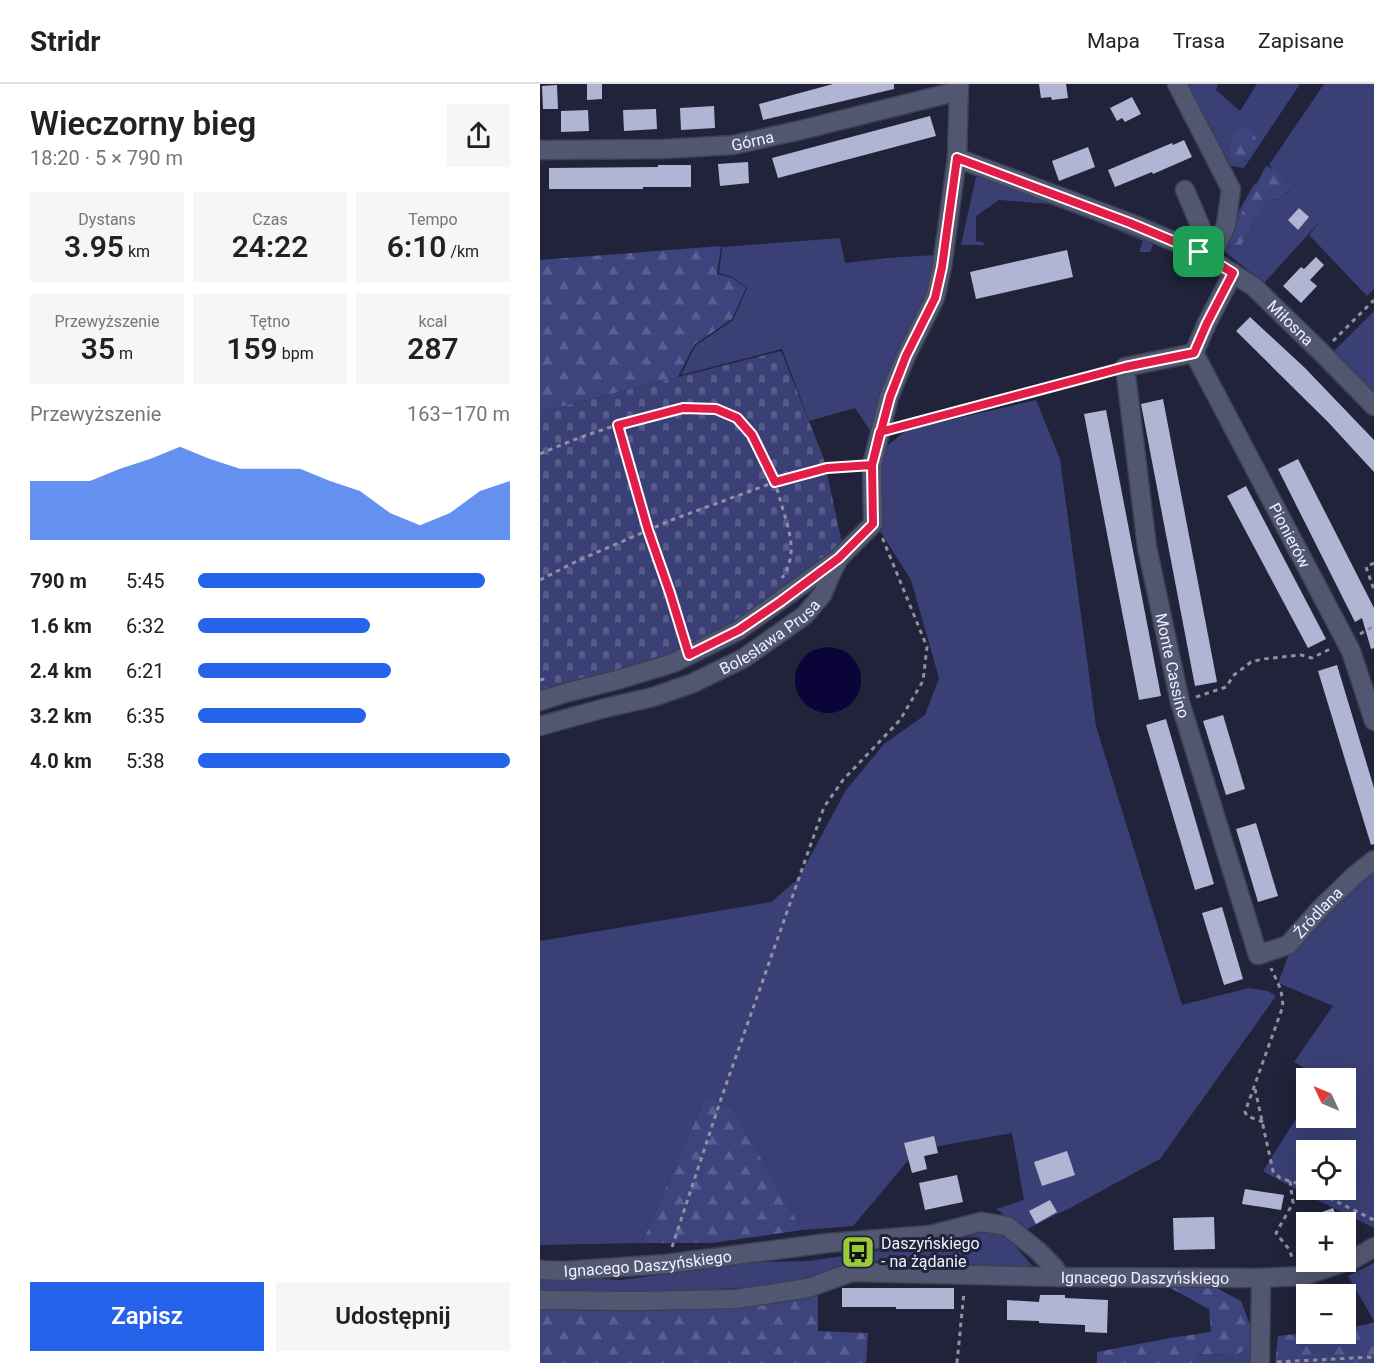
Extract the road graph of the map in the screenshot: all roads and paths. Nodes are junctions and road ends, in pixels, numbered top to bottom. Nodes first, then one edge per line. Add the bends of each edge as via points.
1 (1177, 84) edge
2 (959, 87) edge
3 (540, 150) edge
4 (957, 158) junction
5 (1185, 190) dead end
6 (1205, 251) junction
7 (1233, 273) junction
8 (1374, 300) edge
9 (1322, 352) junction
10 (1194, 353) junction
11 (1125, 367) junction
12 (1374, 406) edge
13 (618, 425) junction
14 (880, 432) junction
15 (540, 454) edge
16 (872, 465) junction
17 (775, 482) junction
18 (873, 524) junction
19 (648, 530) junction
20 (839, 558) junction
21 (1374, 563) edge
22 (782, 578) dead end
23 (540, 580) edge
24 (1374, 590) edge
25 (1346, 642) junction
26 (689, 655) junction
27 (548, 678) dead end
28 (540, 680) edge
29 (540, 701) edge
30 (1180, 702) junction
31 (1374, 721) edge
32 (540, 726) edge
33 (1374, 860) edge
34 (1262, 953) junction
35 (1254, 1087) junction
36 (1263, 1122) junction
37 (1290, 1181) junction
38 (1296, 1183) edge
39 (1333, 1200) edge
40 (1374, 1220) edge
41 (1374, 1247) edge
42 (666, 1264) junction
43 (540, 1270) edge
44 (965, 1275) junction
45 (1300, 1276) junction
46 (1060, 1277) junction
47 (1261, 1278) junction
48 (540, 1300) edge
49 (1374, 1357) edge
50 (1267, 1362) edge
51 (957, 1363) edge

1 - 6 street via 1231,189 1226,225 1218,243
2 - 3 street, Górna via 733,145
2 - 4 street
4 - 6 street
4 - 14 street via 935,298 906,356
5 - 6 street
6 - 7 street, Miłosna
7 - 9 street, Miłosna via 1254,287
7 - 10 street
8 - 9 path
9 - 12 street, Miłosna
10 - 11 street
10 - 25 street, Pionierów
11 - 14 path
11 - 30 street, Monte Cassino via 1147,548
13 - 15 path
13 - 17 path via 683,408 716,409 737,418 752,435
13 - 19 path
14 - 16 street
16 - 17 path via 827,468
16 - 18 street
17 - 19 path
17 - 22 path via 792,546 788,570
18 - 20 street, Bolesława Prusa
18 - 42 path via 880,531 927,647 923,681 900,720 843,780 824,807
19 - 23 path
19 - 26 path
20 - 26 street via 739,630
20 - 32 street, Bolesława Prusa via 822,595 805,615 744,658 653,697
21 - 24 path via 1366,567
25 - 30 path via 1312,658 1301,655 1251,662 1226,687
25 - 31 street, Pionierów
26 - 29 street via 662,667
27 - 28 path
30 - 34 street, Monte Cassino
33 - 34 street, Źródlana via 1320,909 1288,945
34 - 35 path via 1281,990 1283,1006
35 - 36 path
35 - 36 path via 1245,1112
36 - 37 path via 1273,1171
37 - 38 path
37 - 45 path via 1293,1203 1276,1233 1288,1248
39 - 40 path
41 - 45 street, Ignacego Daszyńskiego via 1354,1259
42 - 43 street, Ignacego Daszyńskiego
42 - 46 street, Ignacego Daszyńskiego via 828,1243 930,1235 981,1222 1007,1226 1037,1250
44 - 46 street
44 - 48 street via 852,1272 808,1288 736,1299
44 - 51 path
45 - 47 street, Ignacego Daszyńskiego
46 - 47 street, Ignacego Daszyńskiego
47 - 50 street
49 - 50 path

